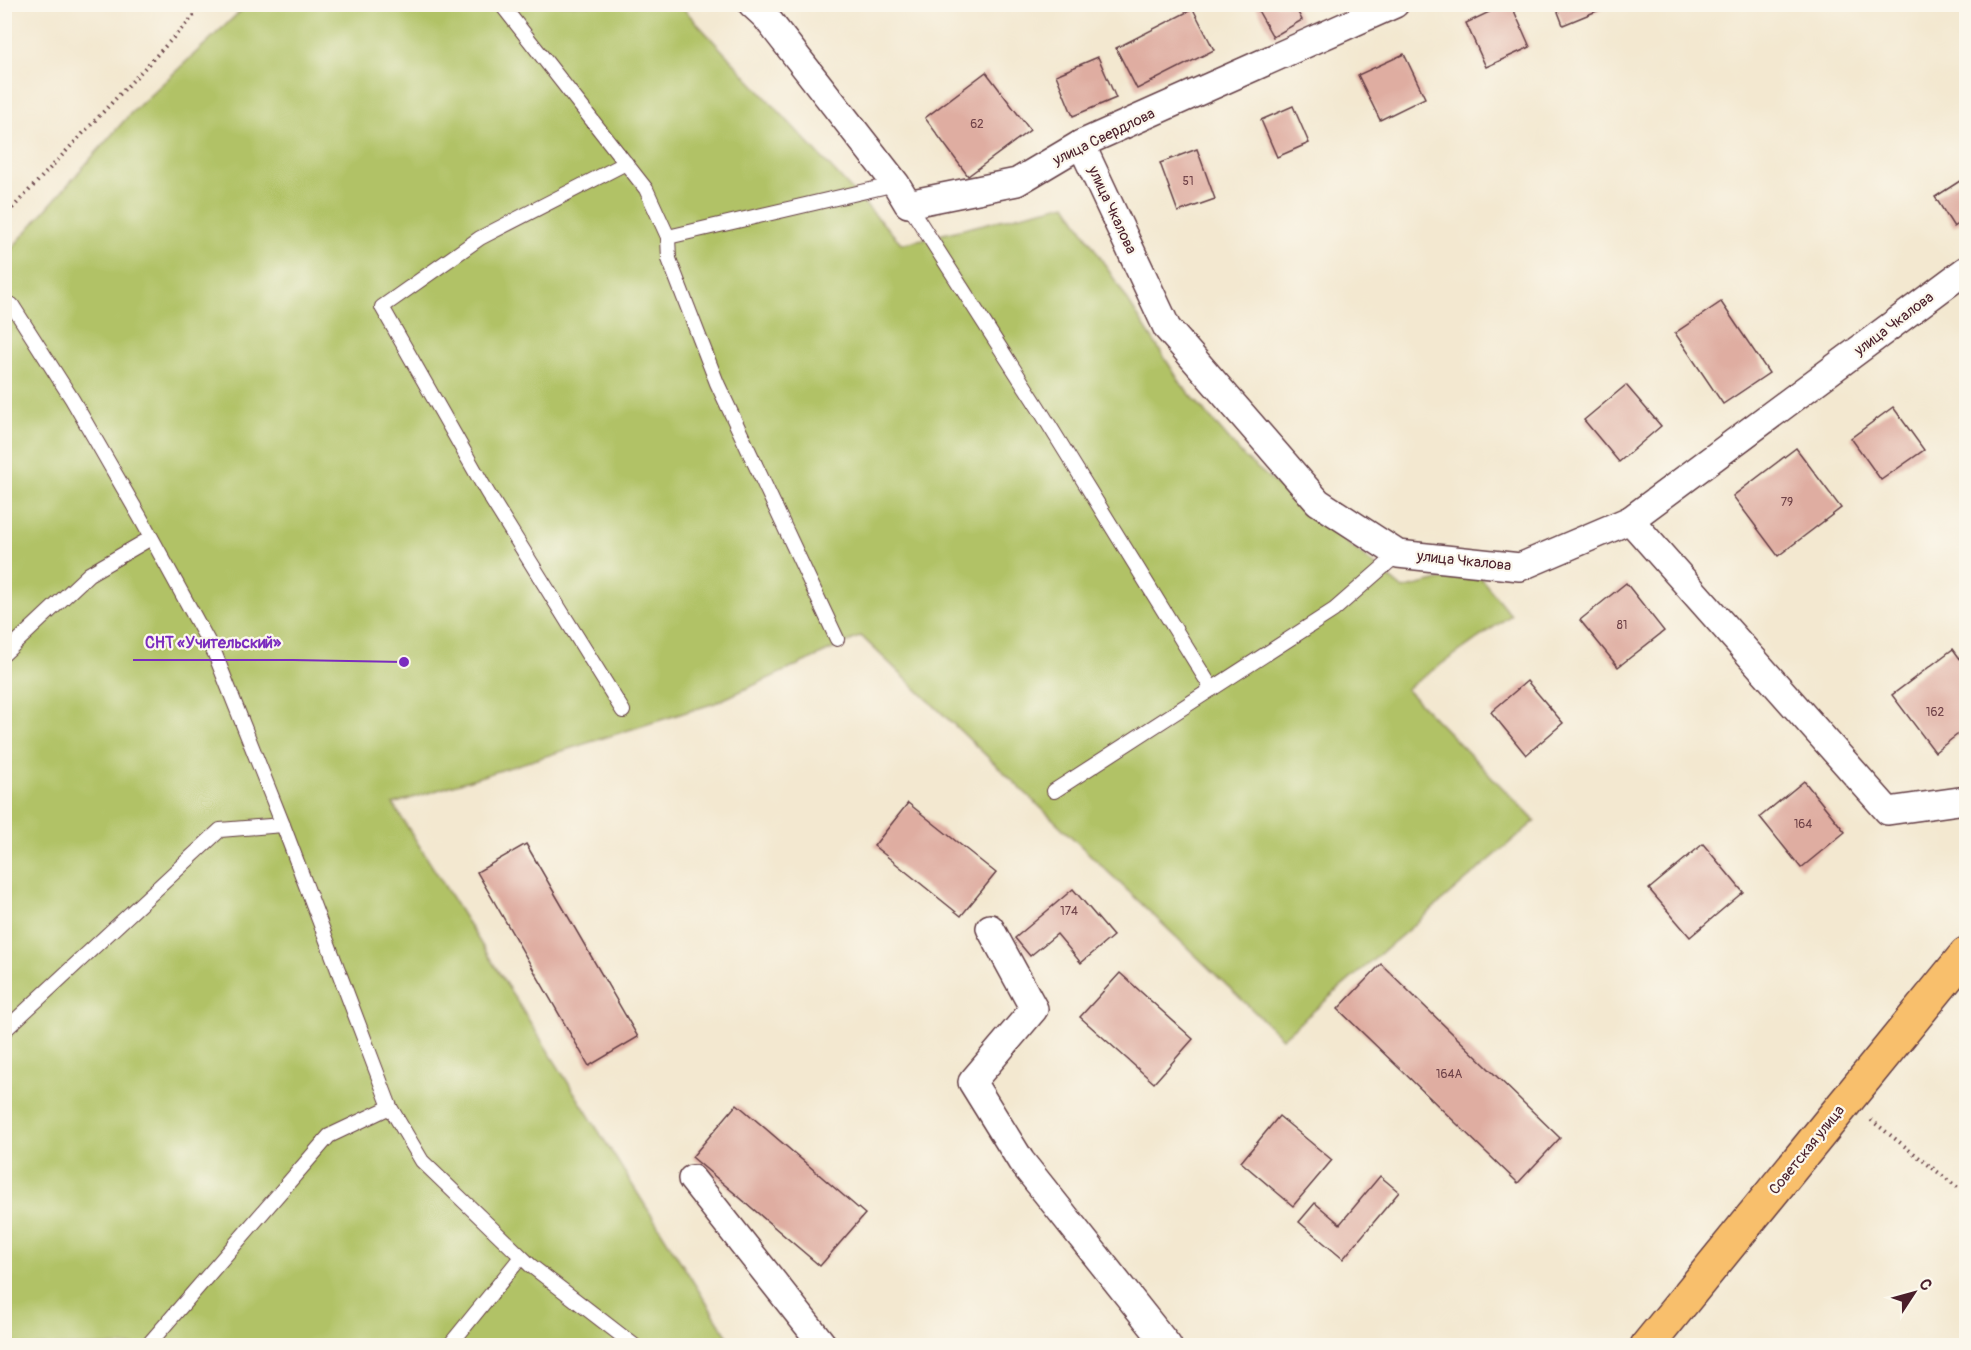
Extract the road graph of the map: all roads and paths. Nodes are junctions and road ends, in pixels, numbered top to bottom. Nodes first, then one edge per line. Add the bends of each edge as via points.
1 (205, 4) edge
2 (501, 4) edge
3 (752, 4) edge
4 (1395, 4) edge
5 (1081, 144) junction
6 (626, 163) junction
7 (902, 194) junction
8 (4, 217) edge
9 (668, 237) junction
10 (1966, 270) edge
11 (12, 305) dead end
12 (1630, 520) junction
13 (151, 538) junction
14 (1398, 554) junction
15 (837, 639) dead end
16 (4, 654) edge
17 (1212, 689) junction
18 (623, 711) dead end
19 (1054, 791) dead end
20 (1966, 800) edge
21 (283, 825) junction
22 (990, 928) dead end
23 (1966, 954) edge
24 (4, 1031) edge
25 (1846, 1101) junction
26 (390, 1107) junction
27 (692, 1179) dead end
28 (1966, 1194) edge
29 (521, 1257) junction
30 (147, 1346) edge
31 (449, 1346) edge
32 (635, 1346) edge
33 (824, 1346) edge
34 (1168, 1346) edge
35 (1647, 1346) edge

1 - 8 path
2 - 6 lane
3 - 7 street
4 - 5 street, улица Свердлова
5 - 7 street, улица Свердлова via 1017,182
5 - 14 street, улица Чкалова via 1167,328 1318,502
6 - 9 lane via 646,189
6 - 18 lane via 480,238 382,307 487,492
7 - 9 lane
7 - 17 lane
9 - 15 lane via 669,259 717,383
10 - 12 street, улица Чкалова
11 - 13 lane via 72,399
12 - 14 street, улица Чкалова via 1520,567
12 - 20 street via 1888,811
13 - 16 lane via 89,574
13 - 21 lane via 215,654
14 - 17 lane via 1335,610
17 - 19 lane
21 - 24 lane via 220,830
21 - 26 lane
22 - 34 street via 1034,1009 972,1082 1021,1161
23 - 25 main road, Советская улица
25 - 28 path
25 - 35 main road, Советская улица
26 - 29 lane via 422,1161
26 - 30 lane via 329,1136
27 - 33 street
29 - 31 lane
29 - 32 lane

